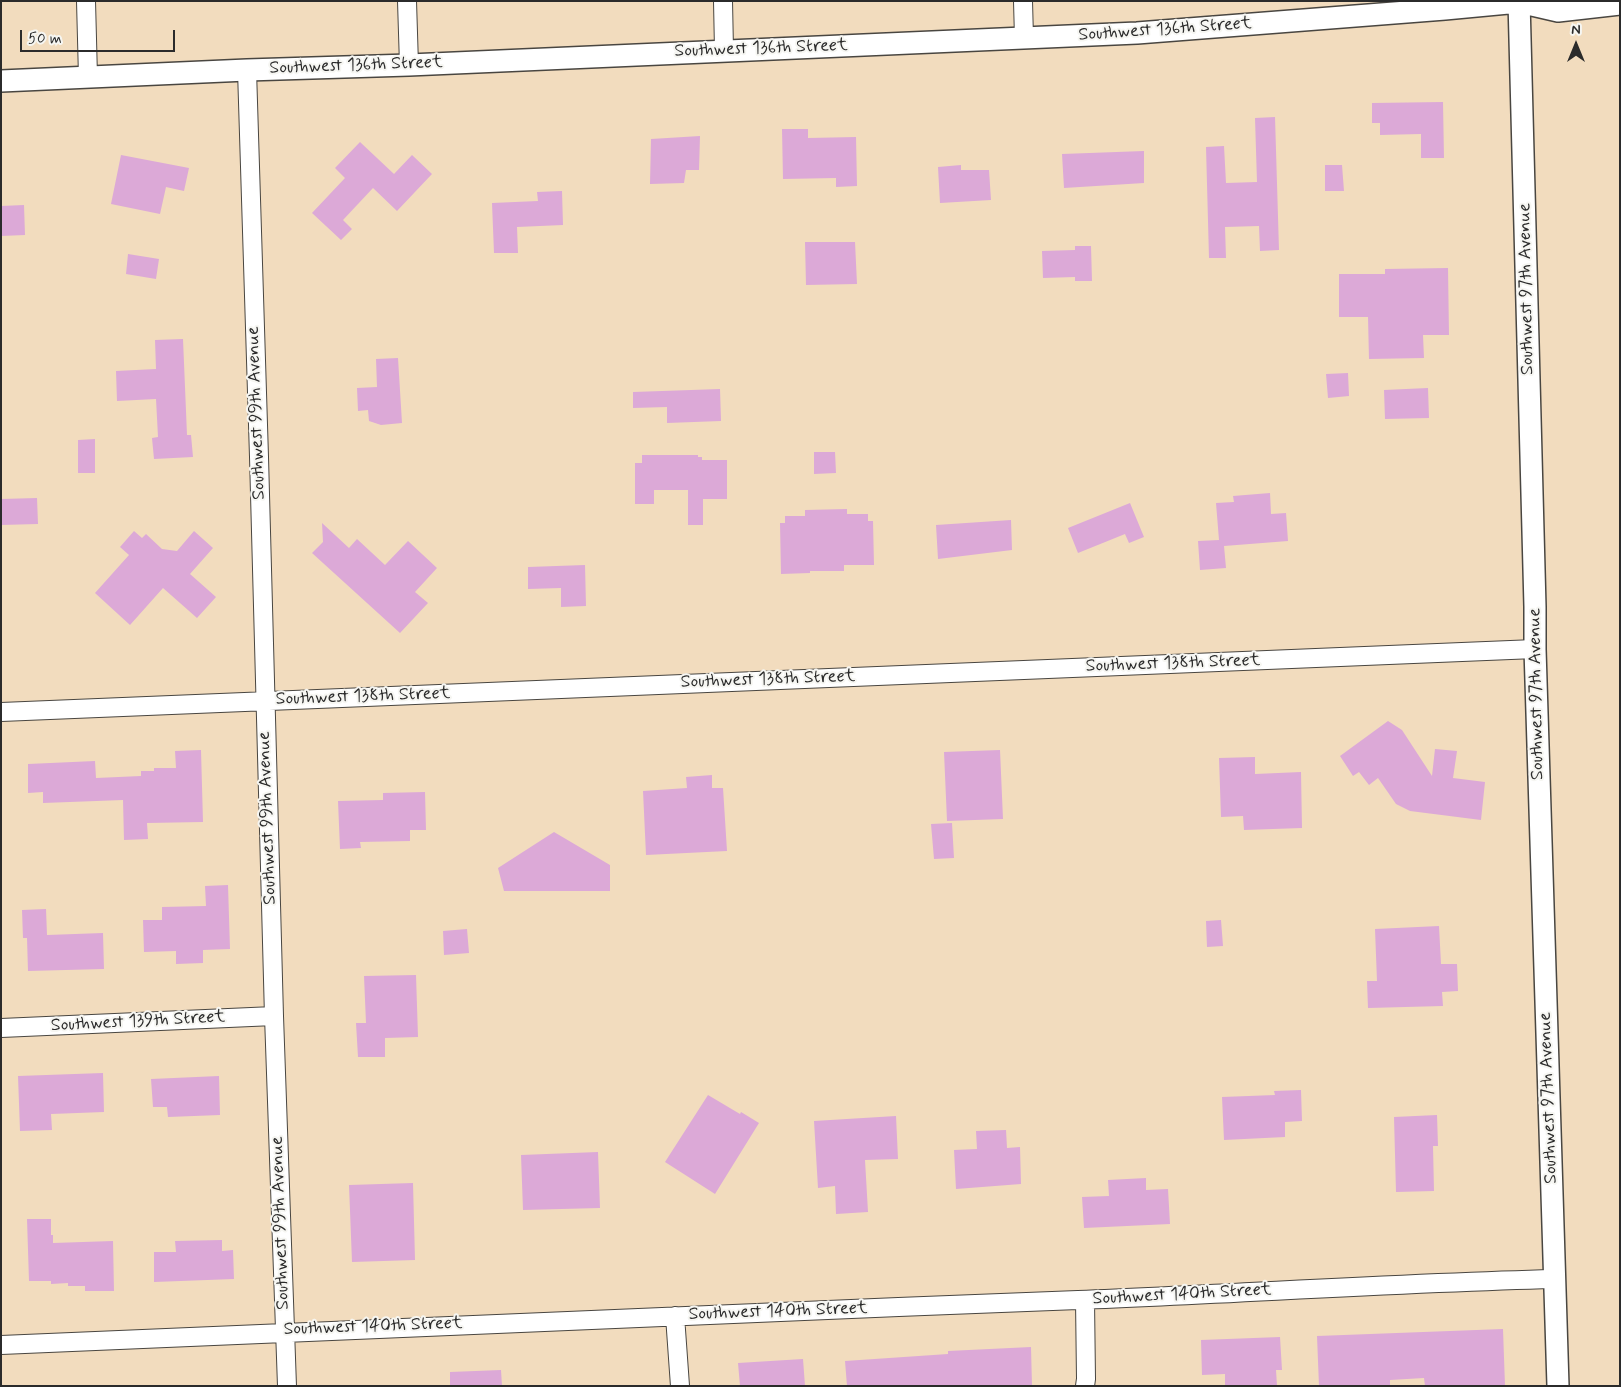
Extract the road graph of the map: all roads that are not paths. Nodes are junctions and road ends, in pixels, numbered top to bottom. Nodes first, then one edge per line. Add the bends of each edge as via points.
1 (86, 1) edge
2 (407, 1) edge
3 (723, 1) edge
4 (1023, 1) edge
5 (1519, 1) edge
6 (1620, 4) edge
7 (1024, 38) junction
8 (724, 50) junction
9 (409, 65) junction
10 (246, 70) junction
11 (88, 77) junction
12 (1, 81) edge
13 (1535, 649) junction
14 (264, 701) junction
15 (1, 712) edge
16 (274, 1016) junction
17 (1, 1028) edge
18 (1554, 1280) junction
19 (1084, 1300) junction
20 (674, 1316) junction
21 (285, 1331) junction
22 (1, 1345) edge
23 (287, 1386) edge
24 (680, 1386) edge
25 (1084, 1386) edge
26 (1558, 1386) edge

1 - 11 street
2 - 9 street
3 - 8 street
4 - 7 street
5 - 6 street, Southwest 136th Street via 1558,12
5 - 7 street, Southwest 136th Street via 1218,27
5 - 13 street, Southwest 97th Avenue
7 - 8 street, Southwest 136th Street
8 - 9 street, Southwest 136th Street
9 - 10 street, Southwest 136th Street
10 - 11 street, Southwest 136th Street
10 - 14 street, Southwest 99th Avenue
11 - 12 street, Southwest 136th Street
13 - 14 street, Southwest 138th Street
13 - 18 street, Southwest 97th Avenue
14 - 15 street, Southwest 138th Street
14 - 16 street, Southwest 99th Avenue
16 - 17 street, Southwest 139th Street
16 - 21 street, Southwest 99th Avenue
18 - 19 street, Southwest 140th Street via 1431,1282
18 - 26 street, Southwest 97th Avenue
19 - 20 street, Southwest 140th Street
19 - 25 street
20 - 21 street, Southwest 140th Street
20 - 24 street
21 - 22 street, Southwest 140th Street
21 - 23 street, Southwest 99th Avenue

